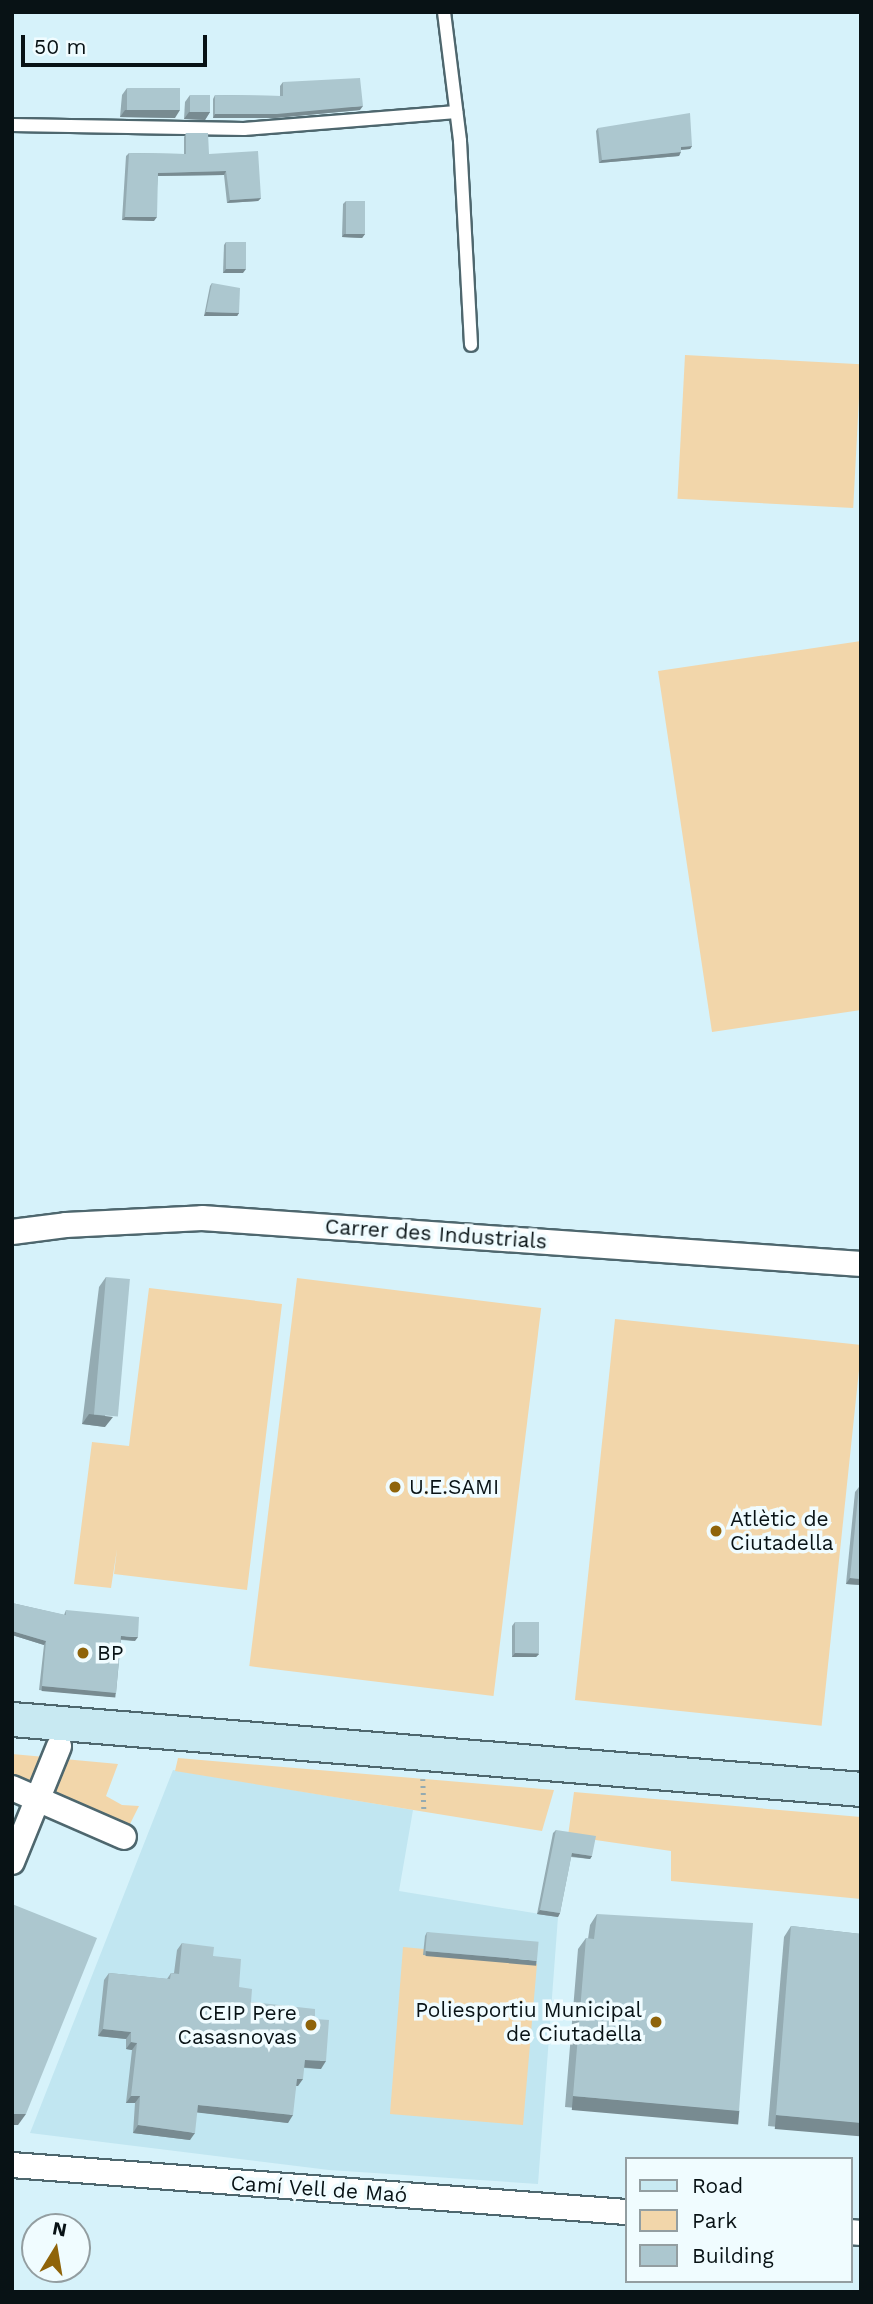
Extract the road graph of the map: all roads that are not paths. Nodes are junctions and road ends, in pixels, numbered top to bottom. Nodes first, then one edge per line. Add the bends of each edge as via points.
1 (444, 12) edge
2 (456, 112) junction
3 (12, 125) edge
4 (471, 345) dead end
5 (12, 1232) edge
6 (861, 1264) edge
7 (15, 1718) edge
8 (59, 1746) dead end
9 (12, 1788) edge
10 (861, 1788) edge
11 (37, 1799) junction
12 (124, 1837) dead end
13 (12, 1861) edge
14 (12, 2165) edge
15 (624, 2212) edge

1 - 2 lane
2 - 3 lane via 244,129
2 - 4 lane
5 - 6 street, Carrer des Industrials via 202,1218
7 - 10 main road
8 - 11 street
9 - 11 street
11 - 12 street
11 - 13 street
14 - 15 street, Camí Vell de Maó

